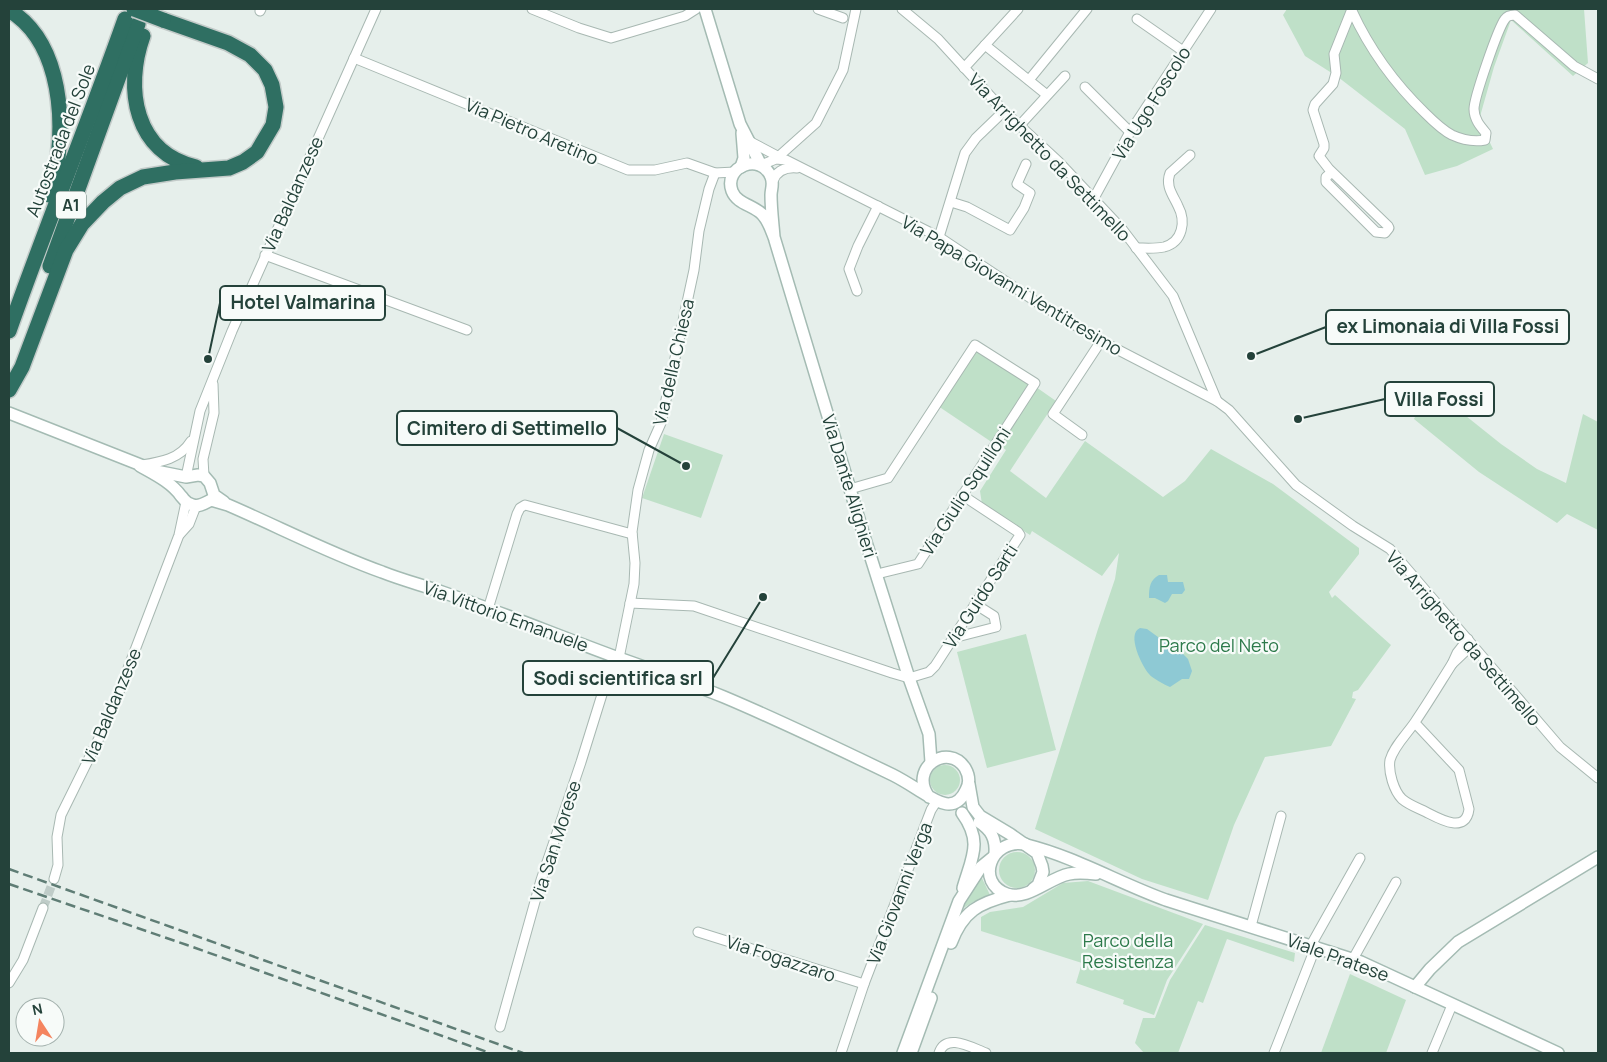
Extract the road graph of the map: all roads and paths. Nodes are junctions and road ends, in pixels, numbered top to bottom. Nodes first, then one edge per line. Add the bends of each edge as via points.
1 (376, 9) edge
2 (532, 9) edge
3 (696, 9) edge
4 (705, 9) edge
5 (818, 9) edge
6 (856, 9) edge
7 (902, 9) edge
8 (1018, 9) edge
9 (1087, 9) edge
10 (1211, 9) edge
11 (9, 10) edge
12 (1352, 10) edge
13 (136, 19) edge
14 (1137, 19) dead end
15 (848, 20) junction
16 (985, 46) junction
17 (1183, 51) junction
18 (354, 58) junction
19 (964, 68) junction
20 (1065, 76) dead end
21 (1598, 79) edge
22 (1029, 80) junction
23 (1086, 87) dead end
24 (1047, 95) junction
25 (1004, 111) junction
26 (740, 124) junction
27 (1020, 125) junction
28 (1130, 132) junction
29 (749, 141) junction
30 (1190, 155) dead end
31 (782, 158) junction
32 (1026, 164) dead end
33 (761, 165) junction
34 (738, 169) junction
35 (207, 170) junction
36 (807, 171) junction
37 (1332, 172) junction
38 (715, 173) junction
39 (772, 180) junction
40 (771, 194) junction
41 (1094, 198) junction
42 (951, 202) junction
43 (748, 205) junction
44 (878, 206) junction
45 (939, 236) junction
46 (774, 237) junction
47 (38, 248) junction
48 (1136, 248) junction
49 (265, 255) junction
50 (857, 291) dead end
51 (467, 330) dead end
52 (9, 331) edge
53 (1101, 341) junction
54 (212, 381) junction
55 (9, 389) edge
56 (1217, 401) junction
57 (9, 413) edge
58 (195, 435) junction
59 (1082, 435) dead end
60 (140, 466) junction
61 (204, 476) junction
62 (186, 477) junction
63 (212, 487) junction
64 (850, 489) junction
65 (962, 495) junction
66 (188, 501) junction
67 (207, 501) junction
68 (228, 504) junction
69 (632, 534) junction
70 (877, 574) junction
71 (630, 603) junction
72 (975, 604) junction
73 (488, 609) junction
74 (953, 638) junction
75 (1470, 642) junction
76 (617, 657) junction
77 (909, 678) junction
78 (1414, 723) junction
79 (929, 734) junction
80 (950, 758) junction
81 (928, 766) junction
82 (894, 776) junction
83 (968, 777) junction
84 (1598, 778) edge
85 (936, 801) junction
86 (962, 813) junction
87 (1281, 816) dead end
88 (1026, 845) junction
89 (994, 856) junction
90 (1598, 857) edge
91 (1360, 858) dead end
92 (1598, 865) edge
93 (54, 879) tunnel mouth
94 (1112, 879) junction
95 (1396, 882) dead end
96 (1034, 890) junction
97 (1010, 895) junction
98 (959, 901) junction
99 (43, 908) tunnel mouth
100 (1251, 926) junction
101 (698, 932) dead end
102 (1314, 946) junction
103 (1443, 957) junction
104 (1353, 959) junction
105 (9, 983) edge
106 (864, 984) junction
107 (1415, 987) junction
108 (1452, 1005) junction
109 (500, 1027) dead end
110 (841, 1053) edge
111 (903, 1053) edge
112 (911, 1053) edge
113 (939, 1053) edge
114 (986, 1053) edge
115 (1274, 1053) edge
116 (1432, 1053) edge
117 (1558, 1053) edge

1 - 18 street, Via Baldanzese
2 - 3 street via 611,38 685,16
4 - 26 main road, Via Dante Alighieri
5 - 15 street
6 - 15 street
7 - 19 street, Via Arrighetto da Settimello via 928,30
8 - 16 street
9 - 22 street
10 - 17 street, Via Ugo Foscolo
11 - 47 highway via 26,22 39,40 53,74 59,110 58,160
12 - 21 street via 1366,39 1407,96 1452,135 1475,142 1485,140 1486,133 1478,123 1474,109 1492,50 1505,19 1510,15 1515,15 1574,66
12 - 37 street via 1334,54 1336,73 1333,84 1313,110 1324,144 1319,157
13 - 35 highway via 134,95 140,118 160,150 175,160
13 - 35 highway, bridge via 163,20 228,43 250,55 265,70 276,107 273,125 257,152 243,162 229,168
13 - 47 highway, Autostrada del Sole / A1 via 102,83
13 - 55 highway, Autostrada del Sole / A1
14 - 17 street
15 - 31 street via 843,70 816,123
16 - 19 street
16 - 22 street
17 - 28 street, Via Ugo Foscolo
18 - 38 street, Via Pietro Aretino via 628,170 655,170 687,163
18 - 49 street, Via Baldanzese
19 - 25 street, Via Arrighetto da Settimello
20 - 24 street
22 - 24 street
23 - 28 street
24 - 27 street
25 - 27 street, Via Arrighetto da Settimello
25 - 42 street via 976,138 966,153
26 - 29 main road, Via Dante Alighieri
26 - 34 main road, Via Dante Alighieri via 744,153
27 - 41 street, Via Arrighetto da Settimello
28 - 41 street, Via Ugo Foscolo
29 - 31 street, Via Papa Giovanni Ventitresimo
29 - 33 main road, Via Dante Alighieri
30 - 48 street via 1168,177 1170,191 1179,207 1181,233 1164,247
31 - 33 street
31 - 36 street, Via Papa Giovanni Ventitresimo
32 - 42 street via 1017,184 1030,192 1010,230
33 - 34 main road via 751,164
33 - 39 main road, Via Dante Alighieri
34 - 38 street
34 - 43 main road, Via Dante Alighieri via 732,178 732,192
35 - 55 highway via 143,177 120,188 82,224 66,250 22,367
36 - 39 street, Via Papa Giovanni Ventitresimo via 794,167 782,169
36 - 44 street, Via Papa Giovanni Ventitresimo
37 - 37 street via 1388,226 1385,233 1376,232 1326,182 1326,177
38 - 69 street, Via della Chiesa via 699,231 661,423 649,450 638,490
39 - 40 main road, Via Dante Alighieri
40 - 43 main road via 761,203
40 - 46 main road, Via Dante Alighieri
41 - 48 street, Via Arrighetto da Settimello
42 - 45 street
43 - 46 main road, Via Dante Alighieri via 762,214
44 - 45 street, Via Papa Giovanni Ventitresimo
44 - 50 street via 849,269
45 - 53 street, Via Papa Giovanni Ventitresimo
46 - 64 main road, Via Dante Alighieri
47 - 52 highway, Autostrada del Sole / A1
48 - 56 street, Via Arrighetto da Settimello via 1173,296
49 - 51 street
49 - 54 street, Via Baldanzese
53 - 56 street, Via Papa Giovanni Ventitresimo
53 - 59 street via 1053,414
54 - 58 street, Via Baldanzese
54 - 61 street, Via Baldanzese via 214,413 203,459
56 - 75 street, Via Arrighetto da Settimello via 1229,410 1296,485 1390,549
57 - 60 main road
58 - 60 street, Via Baldanzese via 183,452 176,456
58 - 62 street, Via Baldanzese
60 - 62 main road
60 - 66 main road
61 - 62 main road
61 - 63 main road, Via Vittorio Emanuele
62 - 66 main road via 181,485
63 - 67 main road
63 - 68 main road, Via Vittorio Emanuele via 214,494
64 - 65 street, Via Giulio Squilloni via 888,478 975,345 1035,383
64 - 70 main road, Via Dante Alighieri
65 - 70 street, Via Giulio Squilloni via 918,564
65 - 72 street, Via Guido Sarti via 1020,534
66 - 67 main road via 202,505
66 - 93 street, Via Baldanzese via 179,535 108,719 61,815
67 - 68 main road, Via Vittorio Emanuele
68 - 73 main road, Via Vittorio Emanuele via 358,563
69 - 71 street, Via della Chiesa via 635,563
69 - 73 street via 524,505 517,514
70 - 77 main road, Via Dante Alighieri
71 - 76 street, Via della Chiesa
71 - 77 street via 694,606
72 - 74 street, Via Guido Sarti
72 - 74 street via 994,616 996,627
73 - 76 main road, Via Vittorio Emanuele
74 - 77 street, Via Guido Sarti via 932,670
75 - 78 street
75 - 84 street, Via Arrighetto da Settimello via 1560,747
76 - 82 main road, Via Vittorio Emanuele via 748,708
76 - 109 street, Via San Morese via 541,880
77 - 79 main road, Via Dante Alighieri
78 - 78 street via 1390,761 1390,773 1397,792 1407,803 1448,823 1461,821 1469,809 1461,774
79 - 80 main road, Via Dante Alighieri via 936,746
79 - 81 main road, Via Dante Alighieri
80 - 81 main road
80 - 83 main road via 964,767
81 - 82 main road via 908,776
81 - 85 main road via 922,783
82 - 85 main road, Via Vittorio Emanuele
83 - 85 main road via 968,784 957,801
83 - 88 main road, Viale Pratese via 972,803 980,816
85 - 86 main road
85 - 106 street, Via Giovanni Verga
86 - 89 main road via 991,831 995,839
86 - 98 main road via 972,828 975,849
87 - 100 street
88 - 89 main road, Viale Pratese via 1008,844
88 - 94 main road, Viale Pratese via 1066,857
88 - 96 main road, Viale Pratese via 1037,853 1042,866 1041,879
89 - 97 main road via 991,878 997,887
89 - 98 main road via 981,868
90 - 103 main road via 1458,942
91 - 102 street
92 - 103 main road
94 - 96 main road, Viale Pratese via 1090,873 1069,874
94 - 100 main road, Viale Pratese via 1166,900
95 - 104 street
96 - 97 main road, Viale Pratese
97 - 112 main road, Viale Pratese via 980,905 958,926
98 - 111 main road
99 - 105 street
100 - 102 main road, Viale Pratese
101 - 106 street, Via Fogazzaro
102 - 104 main road, Viale Pratese
102 - 115 street
103 - 107 main road
104 - 107 main road, Viale Pratese
106 - 110 street, Via Giovanni Verga
107 - 108 main road, Viale Pratese
108 - 116 street
108 - 117 main road, Viale Pratese
113 - 114 street via 946,1043 955,1041

